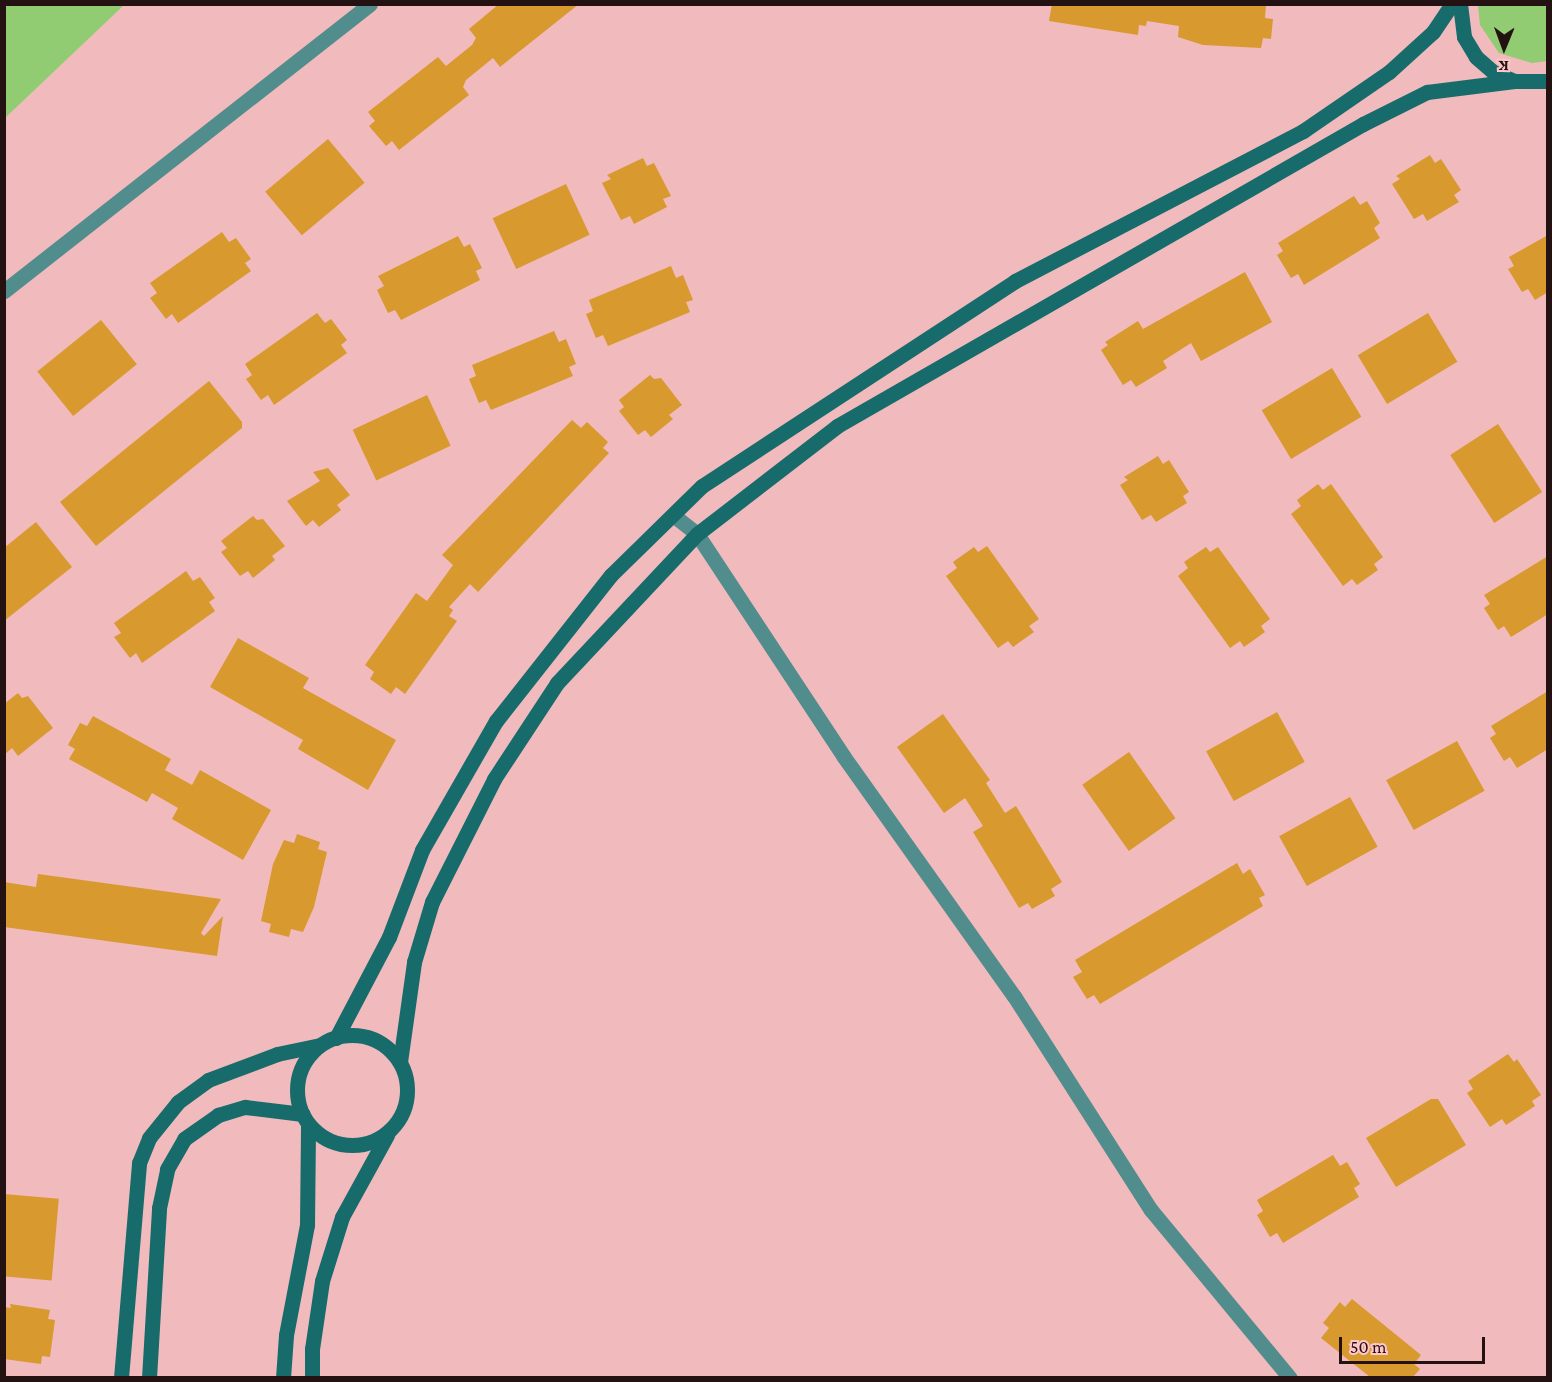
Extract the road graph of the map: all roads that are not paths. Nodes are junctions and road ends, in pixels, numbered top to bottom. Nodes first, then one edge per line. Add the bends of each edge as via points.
1 (370, 4) edge
2 (1452, 4) edge
3 (1460, 4) edge
4 (1514, 81) junction
5 (1548, 81) edge
6 (4, 291) edge
7 (673, 515) junction
8 (697, 534) junction
9 (336, 1038) junction
10 (320, 1045) junction
11 (400, 1062) junction
12 (306, 1119) junction
13 (390, 1131) junction
14 (121, 1377) edge
15 (149, 1377) edge
16 (283, 1377) edge
17 (312, 1377) edge
18 (1290, 1377) edge

1 - 6 street
2 - 7 street via 1432,32 1389,72 1303,131 1015,281 702,486
3 - 4 street via 1464,37 1476,57 1493,72
4 - 5 street
4 - 8 street via 1427,92 1363,124 837,426
7 - 8 street
7 - 9 street via 611,575 496,721 422,850 389,937
8 - 11 street via 557,683 494,779 432,902 414,962
8 - 18 street via 844,757 1014,996 1152,1210
9 - 10 street
9 - 11 street via 371,1039 388,1048
10 - 12 street via 300,1074 297,1091
10 - 14 street via 277,1054 208,1080 178,1102 149,1138 139,1163
11 - 13 street via 407,1098
12 - 13 street via 338,1143 375,1141
12 - 15 street via 245,1107 218,1115 184,1140 167,1169 159,1208
12 - 16 street via 307,1225 286,1335
13 - 17 street via 359,1179 342,1217 322,1281

